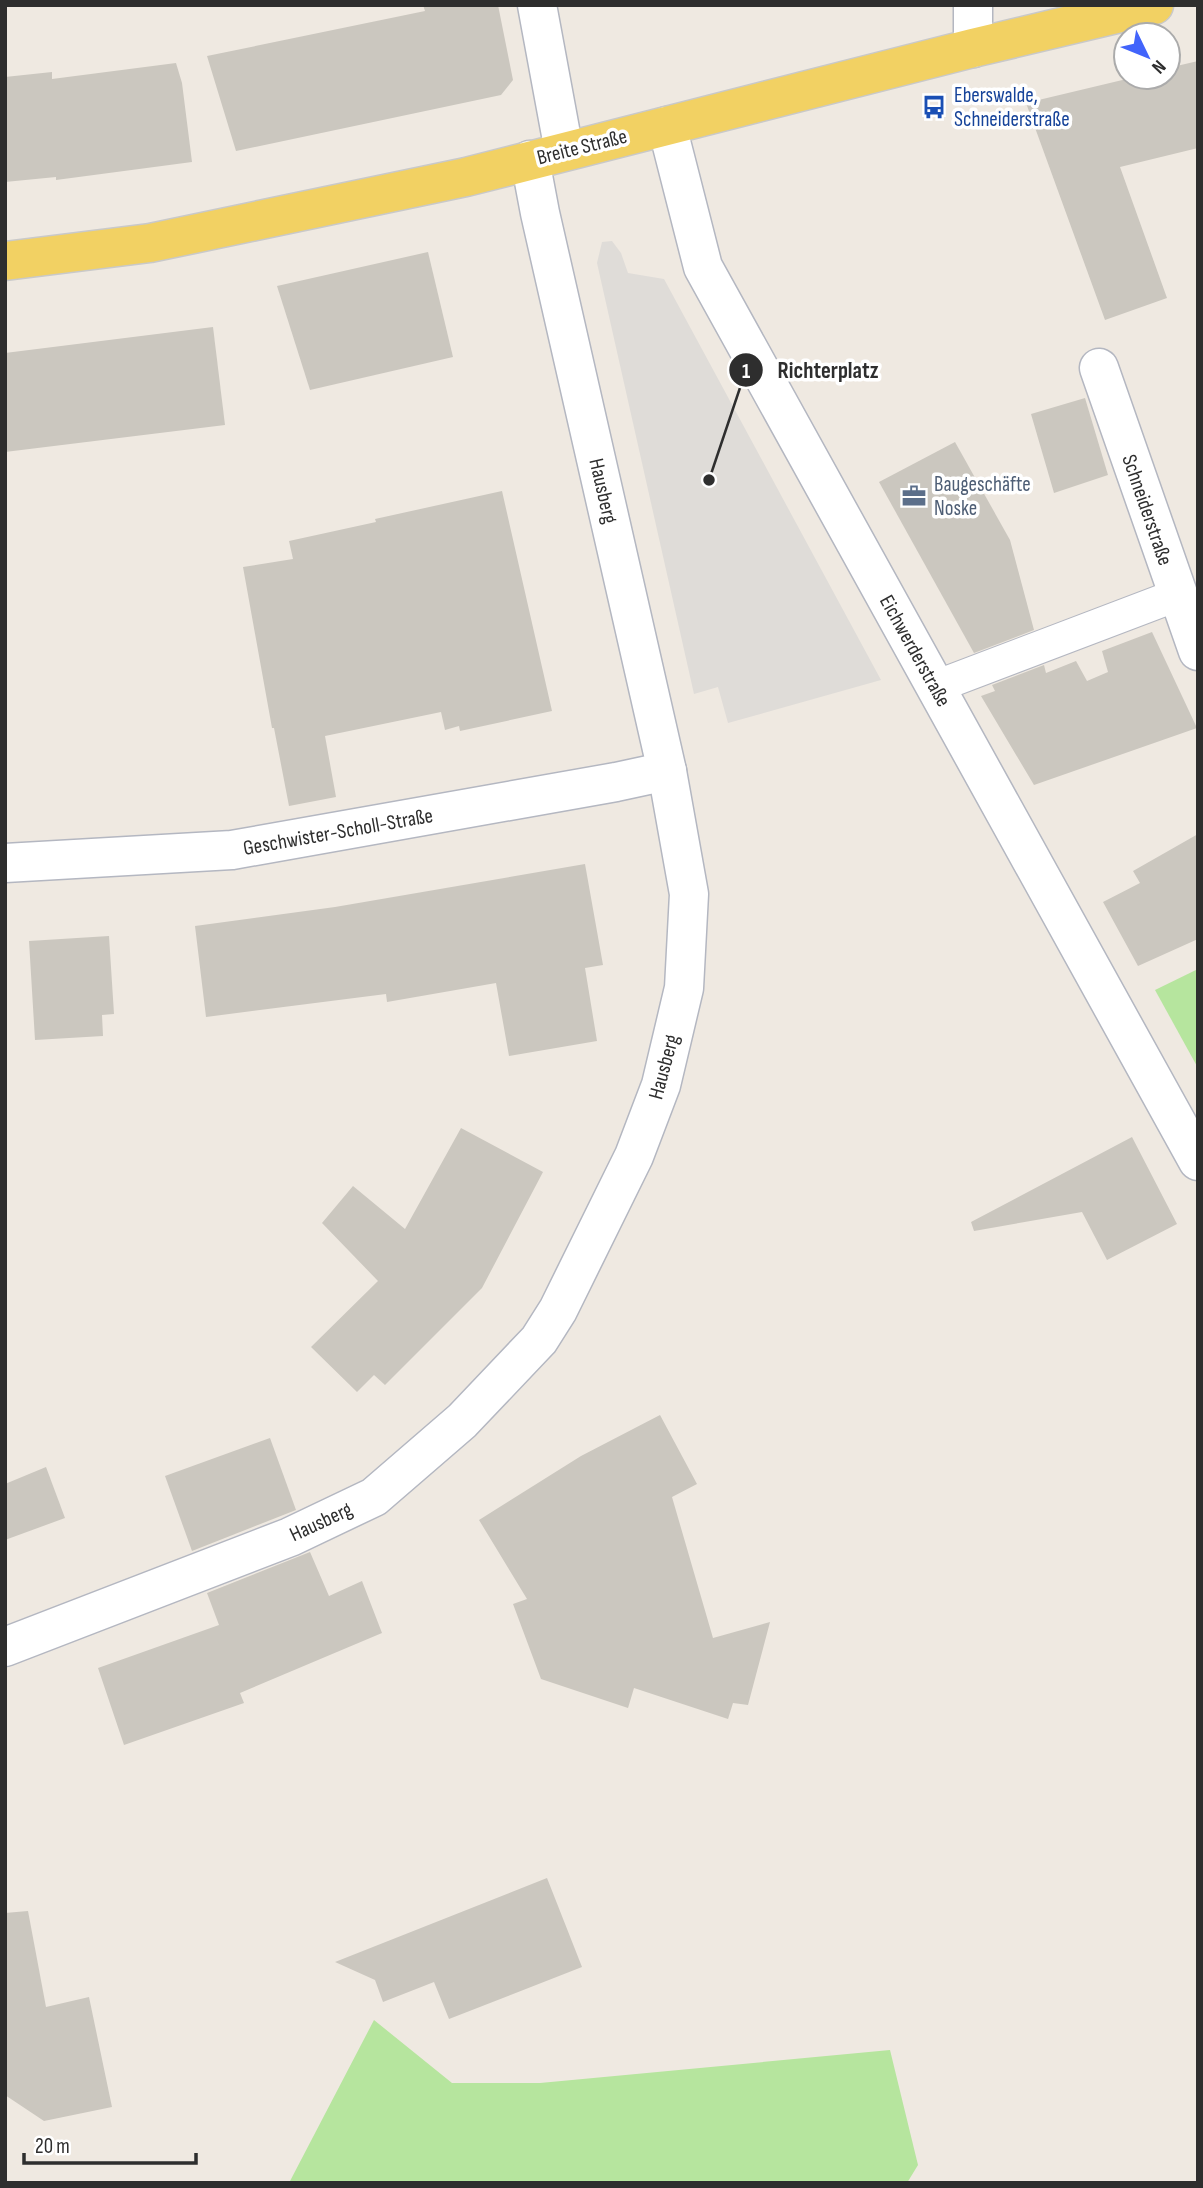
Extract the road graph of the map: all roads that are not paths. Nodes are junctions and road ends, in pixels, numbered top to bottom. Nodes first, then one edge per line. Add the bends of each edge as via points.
1 (537, 5) edge
2 (973, 5) edge
3 (1154, 5) edge
4 (973, 48) junction
5 (667, 125) junction
6 (547, 155) junction
7 (5, 261) edge
8 (1099, 368) dead end
9 (1177, 595) junction
10 (1198, 651) edge
11 (935, 687) junction
12 (667, 771) junction
13 (5, 863) edge
14 (1198, 1161) edge
15 (5, 1647) edge

1 - 6 street, Hausberg
2 - 4 street
3 - 4 main road, Breite Straße
4 - 5 main road, Breite Straße
5 - 6 main road, Breite Straße
5 - 11 street, Eichwerderstraße via 703,267
6 - 7 main road, Breite Straße via 466,177 150,243
6 - 12 street, Hausberg via 540,213
8 - 9 street, Schneiderstraße
9 - 10 street, Schneiderstraße
9 - 11 lane
11 - 14 street, Eichwerderstraße
12 - 13 street, Geschwister-Scholl-Straße via 232,850
12 - 15 street, Hausberg via 689,894 684,988 662,1085 634,1156 539,1340 463,1421 374,1497 290,1537

